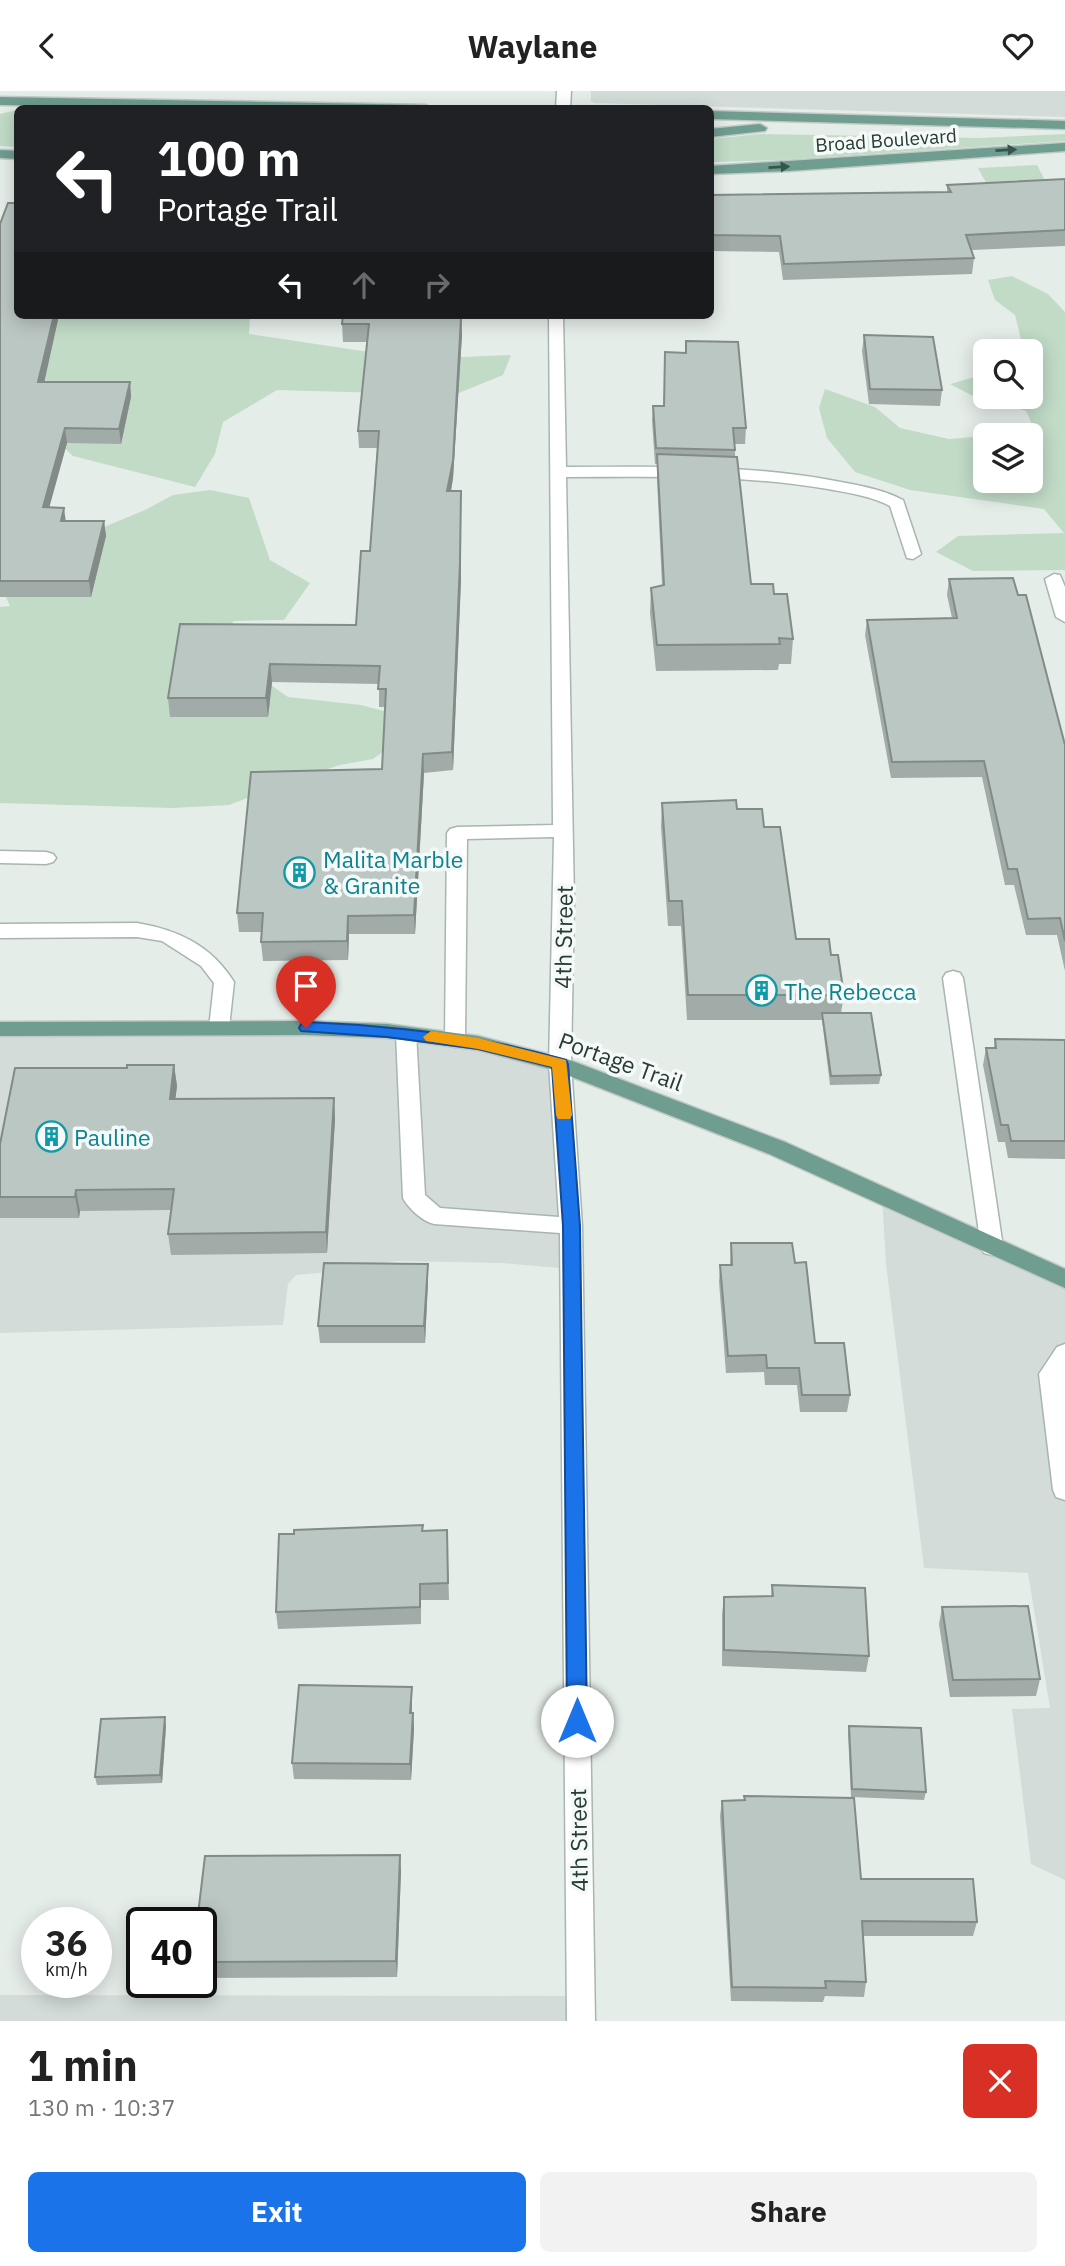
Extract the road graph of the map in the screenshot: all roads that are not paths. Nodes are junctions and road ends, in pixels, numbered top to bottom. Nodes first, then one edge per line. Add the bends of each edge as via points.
1 (0, 101) edge
2 (213, 105) edge
3 (714, 115) edge
4 (884, 120) junction
5 (1065, 125) edge
6 (714, 133) edge
7 (1065, 147) edge
8 (714, 170) edge
9 (556, 319) edge
10 (558, 472) junction
11 (913, 554) dead end
12 (1054, 579) dead end
13 (1065, 617) edge
14 (563, 831) junction
15 (0, 857) edge
16 (46, 858) dead end
17 (0, 931) edge
18 (953, 978) dead end
19 (219, 1028) junction
20 (0, 1029) edge
21 (406, 1033) junction
22 (455, 1040) junction
23 (560, 1064) junction
24 (571, 1226) junction
25 (992, 1247) junction
26 (1065, 1279) edge
27 (1065, 1353) edge
28 (1061, 1440) edge
29 (1065, 1490) edge
30 (581, 2021) edge

1 - 2 main road
3 - 4 main road, Broad Boulevard
4 - 5 main road, Broad Boulevard
4 - 6 main road
8 -> 7 main road, Broad Boulevard
9 - 10 street, 4th Street
10 - 11 street via 737,473 805,479 866,492 897,503
10 - 14 street, 4th Street
12 - 13 street
14 - 22 street via 457,833
14 - 23 street, 4th Street
15 - 16 street
17 - 19 street via 137,930 167,935 208,961 224,982
18 - 25 street
19 - 20 main road, Portage Trail
19 - 21 main road, Portage Trail
21 - 22 main road, Portage Trail
21 - 24 street via 414,1198 434,1216
22 - 23 main road, Portage Trail
23 - 24 street, 4th Street
23 - 25 main road, Portage Trail via 777,1148
24 - 30 street, 4th Street
25 - 26 main road, Portage Trail
27 - 28 street via 1051,1374
28 - 29 street

